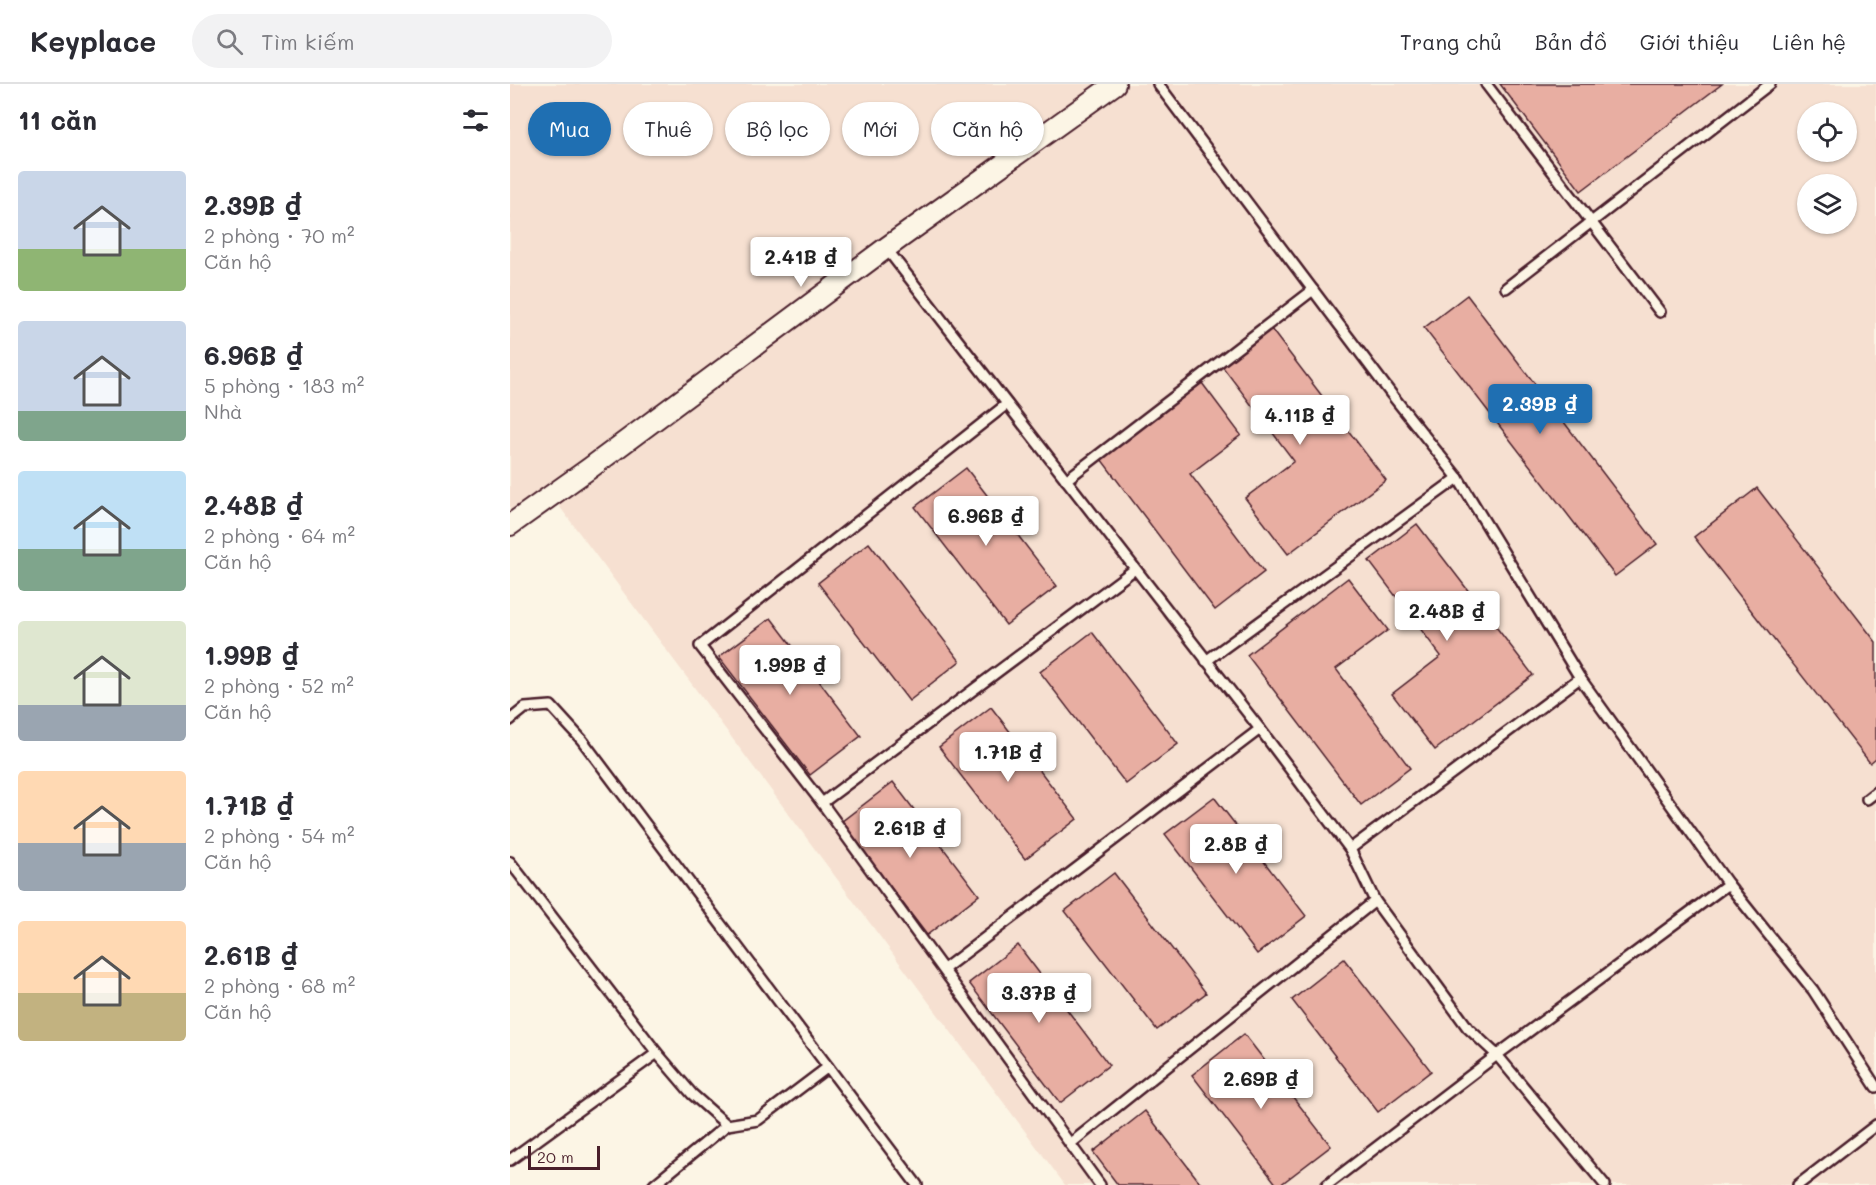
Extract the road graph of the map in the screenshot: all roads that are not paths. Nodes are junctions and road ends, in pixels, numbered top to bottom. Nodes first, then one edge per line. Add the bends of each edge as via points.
1 (1115, 84) edge
2 (1158, 84) edge
3 (1486, 84) edge
4 (1770, 84) edge
5 (1591, 221) junction
6 (886, 248) junction
7 (1506, 288) dead end
8 (1313, 290) junction
9 (1660, 312) dead end
10 (1007, 404) junction
11 (1458, 478) junction
12 (1066, 480) junction
13 (510, 525) edge
14 (1135, 569) junction
15 (1206, 661) junction
16 (1580, 678) junction
17 (510, 720) edge
18 (1260, 729) junction
19 (1876, 792) edge
20 (1867, 799) dead end
21 (822, 802) junction
22 (1350, 849) junction
23 (510, 862) edge
24 (1728, 884) junction
25 (1375, 902) junction
26 (944, 969) junction
27 (657, 1053) junction
28 (1497, 1055) junction
29 (828, 1068) junction
30 (1876, 1087) edge
31 (727, 1125) junction
32 (1876, 1125) edge
33 (1071, 1144) junction
34 (510, 1160) edge
35 (654, 1185) edge
36 (917, 1185) edge
37 (1101, 1185) edge
38 (1327, 1185) edge
39 (1605, 1185) edge
40 (1798, 1185) edge

1 - 6 street
2 - 8 lane
3 - 5 lane
4 - 5 lane
5 - 7 lane
5 - 9 lane
6 - 10 lane
6 - 13 street
8 - 11 lane
8 - 12 lane
10 - 12 lane
10 - 21 lane via 700,646
11 - 15 lane
11 - 16 lane
12 - 14 lane
14 - 15 lane
14 - 21 lane
15 - 18 lane
16 - 22 lane
16 - 24 lane
17 - 29 lane via 525,708 551,706 582,740
18 - 22 lane
18 - 26 lane
19 - 20 lane
21 - 26 lane
22 - 25 lane
23 - 27 lane
24 - 28 lane
24 - 30 lane via 1813,990
25 - 28 lane via 1468,1028
25 - 33 lane
26 - 33 lane
27 - 31 lane via 692,1094
27 - 34 lane
28 - 38 lane
28 - 39 lane
29 - 31 lane via 758,1120
29 - 36 lane
31 - 35 lane
32 - 40 lane
33 - 37 lane

